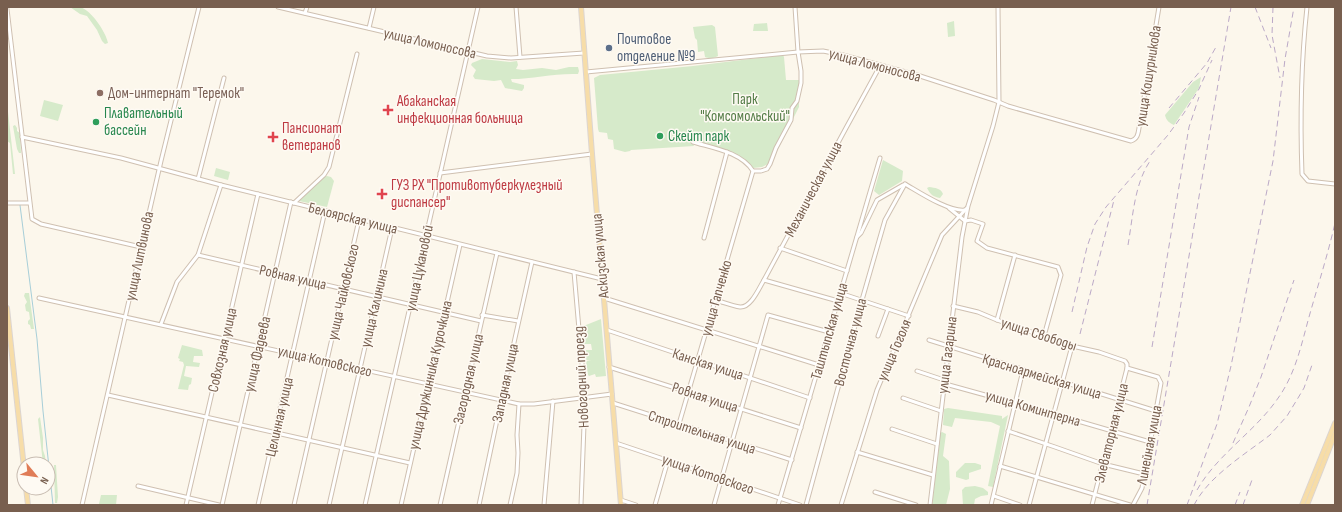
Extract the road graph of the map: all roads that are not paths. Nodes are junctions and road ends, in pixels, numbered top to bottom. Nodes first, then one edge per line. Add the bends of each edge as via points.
1 (199, 7) edge
2 (278, 7) edge
3 (307, 7) edge
4 (374, 7) edge
5 (478, 7) edge
6 (516, 7) edge
7 (581, 7) edge
8 (796, 7) edge
9 (998, 7) edge
10 (1159, 7) edge
11 (1307, 7) edge
12 (7, 9) edge
13 (305, 13) junction
14 (369, 28) junction
15 (467, 51) junction
16 (798, 52) junction
17 (584, 53) junction
18 (357, 54) dead end
19 (520, 57) junction
20 (880, 66) junction
21 (586, 72) junction
22 (224, 78) dead end
23 (999, 102) junction
24 (22, 137) junction
25 (1131, 141) joint
26 (693, 142) dead end
27 (727, 152) junction
28 (592, 154) junction
29 (880, 158) dead end
30 (159, 168) junction
31 (752, 171) junction
32 (440, 173) junction
33 (198, 179) junction
34 (905, 184) junction
35 (1335, 184) edge
36 (221, 185) junction
37 (258, 194) junction
38 (7, 203) edge
39 (29, 203) junction
40 (292, 203) junction
41 (950, 208) junction
42 (967, 208) junction
43 (325, 211) junction
44 (959, 216) junction
45 (359, 220) junction
46 (965, 221) junction
47 (392, 228) junction
48 (425, 236) junction
49 (857, 237) junction
50 (704, 238) dead end
51 (460, 244) junction
52 (141, 248) junction
53 (780, 248) junction
54 (497, 253) junction
55 (198, 255) junction
56 (1015, 255) junction
57 (532, 262) junction
58 (241, 265) junction
59 (847, 271) junction
60 (574, 272) junction
61 (275, 273) junction
62 (602, 279) junction
63 (764, 280) junction
64 (310, 281) junction
65 (344, 289) junction
66 (840, 293) junction
67 (376, 297) junction
68 (39, 298) dead end
69 (604, 298) junction
70 (715, 300) junction
71 (862, 300) junction
72 (838, 301) junction
73 (411, 305) junction
74 (953, 306) junction
75 (7, 308) edge
76 (888, 309) junction
77 (444, 313) junction
78 (482, 315) junction
79 (126, 316) junction
80 (909, 316) junction
81 (997, 320) junction
82 (481, 321) junction
83 (518, 321) junction
84 (161, 324) junction
85 (607, 330) junction
86 (707, 330) junction
87 (829, 332) junction
88 (878, 336) dead end
89 (1044, 336) junction
90 (224, 338) junction
91 (929, 340) dead end
92 (258, 346) junction
93 (759, 346) junction
94 (1072, 346) junction
95 (948, 347) junction
96 (293, 354) junction
97 (698, 361) junction
98 (1125, 361) joint
99 (327, 362) junction
100 (820, 365) junction
101 (609, 367) junction
102 (1127, 368) junction
103 (360, 369) junction
104 (1023, 370) junction
105 (917, 371) dead end
106 (394, 377) junction
107 (750, 378) junction
108 (944, 380) junction
109 (1062, 382) junction
110 (428, 384) junction
111 (464, 392) junction
112 (689, 392) junction
113 (612, 394) junction
114 (108, 395) junction
115 (585, 398) junction
116 (810, 398) junction
117 (903, 398) dead end
118 (1119, 400) junction
119 (501, 401) junction
120 (554, 401) junction
121 (613, 403) junction
122 (1015, 403) junction
123 (519, 404) junction
124 (741, 409) junction
125 (941, 411) junction
126 (1156, 411) junction
127 (1054, 414) junction
128 (206, 417) junction
129 (1335, 423) edge
130 (679, 424) junction
131 (241, 425) junction
132 (801, 428) junction
133 (892, 429) dead end
134 (1111, 431) junction
135 (1008, 432) junction
136 (275, 433) junction
137 (1335, 434) edge
138 (309, 440) junction
139 (732, 441) junction
140 (1150, 442) junction
141 (616, 443) junction
142 (937, 444) junction
143 (1046, 444) junction
144 (342, 448) junction
145 (857, 452) junction
146 (23, 456) edge
147 (377, 456) junction
148 (668, 460) junction
149 (792, 460) junction
150 (410, 463) junction
151 (1103, 464) junction
152 (1000, 466) junction
153 (1144, 474) junction
154 (933, 476) junction
155 (1037, 476) junction
156 (722, 478) junction
157 (138, 486) dead end
158 (875, 492) dead end
159 (1095, 495) junction
160 (994, 496) junction
161 (187, 498) junction
162 (780, 498) junction
163 (900, 501) junction
164 (621, 503) edge
165 (82, 505) edge
166 (186, 505) edge
167 (221, 505) edge
168 (258, 505) edge
169 (294, 505) edge
170 (329, 505) edge
171 (365, 505) edge
172 (401, 505) edge
173 (440, 505) edge
174 (479, 505) edge
175 (510, 505) edge
176 (544, 505) edge
177 (581, 505) edge
178 (636, 505) edge
179 (655, 505) edge
180 (714, 505) edge
181 (778, 505) edge
182 (800, 505) edge
183 (806, 505) edge
184 (841, 505) edge
185 (899, 505) edge
186 (916, 505) edge
187 (930, 505) edge
188 (991, 505) edge
189 (1020, 505) edge
190 (1029, 505) edge
191 (1092, 505) edge
192 (1131, 505) edge
193 (1302, 505) edge
194 (1307, 505) edge

1 - 30 street, улица Литвинова
2 - 13 street, улица Ломоносова
3 - 13 street
4 - 14 street
5 - 15 street, улица Цукановой
6 - 19 street
7 - 17 main road, Аскизская улица
8 - 16 street
9 - 23 street, улица Гагарина
10 - 25 street, улица Кошурникова via 1138,136
11 - 35 street via 1302,79 1302,174 1308,181
12 - 24 street
13 - 14 street, улица Ломоносова
14 - 15 street, улица Ломоносова
15 - 19 street, улица Ломоносова via 498,58
15 - 32 street, улица Цукановой
16 - 20 street, улица Ломоносова via 823,51
16 - 21 street, улица Ломоносова
16 - 31 street via 801,83 797,101 792,108 791,120 767,169
17 - 19 street, улица Ломоносова
17 - 21 main road, Аскизская улица
18 - 40 street via 329,167 324,175
20 - 23 street, улица Ломоносова via 917,75
20 - 53 street, Механическая улица
21 - 28 main road, Аскизская улица
22 - 33 street
23 - 25 street, улица Ломоносова
23 - 42 street, улица Гагарина
24 - 30 street, Белоярская улица
24 - 39 street
26 - 27 street
27 - 31 street via 743,160
27 - 50 street
28 - 32 street
28 - 62 main road, Аскизская улица
29 - 49 street, Таштыпская улица
30 - 33 street, Белоярская улица
30 - 52 street, улица Литвинова
31 - 70 street, улица Гапченко
32 - 48 street, улица Цукановой
33 - 36 street, Белоярская улица
34 - 41 street
34 - 49 street via 877,200
34 - 71 street, Восточная улица via 885,220
36 - 37 street, Белоярская улица
36 - 55 street
37 - 40 street, Белоярская улица
37 - 58 street, Совхозная улица
38 - 39 street
39 - 52 street via 32,219 41,224
40 - 43 street, Белоярская улица
40 - 61 street, улица Фадеева
41 - 42 street via 959,211
41 - 44 street
42 - 44 street, улица Гоголя
42 - 46 street, улица Гагарина
43 - 45 street, Белоярская улица
43 - 64 street, Целинная улица
44 - 46 street
44 - 80 street, улица Гоголя via 942,235
45 - 47 street, Белоярская улица
45 - 65 street, улица Чайковского
46 - 56 street via 983,224 977,241 987,248
46 - 74 street, улица Гагарина
47 - 48 street, Белоярская улица
47 - 67 street, улица Калинина
48 - 51 street, Белоярская улица
48 - 73 street, улица Цукановой
49 - 59 street, Таштыпская улица
51 - 54 street, Белоярская улица
51 - 77 street, улица Дружинника Курочкина
52 - 79 street, улица Литвинова
53 - 59 street
53 - 63 street, Механическая улица
54 - 57 street, Белоярская улица
54 - 78 street, Загородная улица
55 - 58 street, Ровная улица
55 - 84 street via 177,282
56 - 81 street
56 - 89 street via 1058,267 1061,275
57 - 60 street, Белоярская улица
57 - 83 street, Западная улица
58 - 61 street, Ровная улица
58 - 90 street, Совхозная улица
59 - 66 street, Таштыпская улица
60 - 62 street, Белоярская улица
60 - 115 street, Новогодний проезд
61 - 64 street, Ровная улица
61 - 92 street, улица Фадеева
62 - 69 main road, Аскизская улица
63 - 70 street, Механическая улица via 746,305 740,307
63 - 72 street
64 - 65 street, Ровная улица
64 - 96 street, Целинная улица
65 - 67 street, Ровная улица
65 - 99 street, улица Чайковского
66 - 71 street
66 - 72 street, Таштыпская улица
67 - 73 street, Ровная улица
67 - 103 street, улица Калинина
68 - 79 street, улица Котовского
69 - 85 main road, Аскизская улица
69 - 86 street
70 - 86 street, улица Гапченко
71 - 76 street
71 - 183 street, Восточная улица
72 - 87 street, Таштыпская улица
73 - 77 street, Ровная улица
73 - 106 street, улица Цукановой
74 - 81 street, улица Свободы
74 - 95 street, улица Гагарина
75 - 146 main road
76 - 80 street
76 - 88 street
77 - 82 street, Ровная улица
77 - 110 street, улица Дружинника Курочкина
78 - 82 street, Загородная улица
78 - 83 street
79 - 84 street, улица Котовского
79 - 114 street, улица Литвинова
80 - 145 street, улица Гоголя via 877,390
81 - 89 street, улица Свободы
82 - 111 street, Загородная улица
83 - 119 street, Западная улица
84 - 90 street, улица Котовского
85 - 97 street, Канская улица
85 - 101 main road, Аскизская улица
86 - 93 street
86 - 97 street, улица Гапченко
87 - 93 street via 768,315
87 - 100 street, Таштыпская улица
89 - 94 street, улица Свободы
90 - 92 street, улица Котовского
90 - 128 street, Совхозная улица
91 - 95 street, Красноармейская улица
92 - 96 street, улица Котовского
92 - 131 street, улица Фадеева
93 - 100 street
93 - 107 street
94 - 98 street, улица Свободы
94 - 109 street
95 - 104 street, Красноармейская улица
95 - 108 street, улица Гагарина
96 - 99 street, улица Котовского
96 - 136 street, Целинная улица
97 - 107 street, Канская улица
97 - 112 street, улица Гапченко
98 - 102 street, Элеваторная улица
99 - 103 street, улица Котовского
99 - 138 street, улица Чайковского
100 - 116 street, Таштыпская улица
101 - 112 street, Ровная улица
101 - 113 main road, Аскизская улица
102 - 118 street, Элеваторная улица
102 - 126 street, Линейная улица via 1158,377 1161,383
103 - 106 street, улица Котовского
103 - 144 street, улица Калинина
104 - 109 street, Красноармейская улица
104 - 122 street
105 - 108 street, улица Коминтерна
106 - 110 street, улица Котовского
106 - 147 street, улица Цукановой
107 - 116 street, Канская улица
107 - 124 street
108 - 122 street, улица Коминтерна via 949,385
108 - 125 street, улица Гагарина
109 - 118 street, Красноармейская улица
109 - 127 street
110 - 111 street, улица Котовского
110 - 150 street, улица Дружинника Курочкина
111 - 119 street, улица Котовского
111 - 173 street, Загородная улица
112 - 124 street, Ровная улица
112 - 130 street, улица Гапченко
113 - 115 street, улица Котовского
113 - 121 main road, Аскизская улица
114 - 128 street
114 - 165 street, улица Литвинова
115 - 120 street, улица Котовского
115 - 177 street, Новогодний проезд
116 - 132 street, Таштыпская улица
117 - 125 street
118 - 126 street, Красноармейская улица
118 - 134 street, Элеваторная улица
119 - 123 street, улица Котовского
119 - 174 street, Западная улица
120 - 123 street, улица Котовского
120 - 176 street
121 - 130 street, Строительная улица
121 - 141 main road, Аскизская улица
122 - 127 street, улица Коминтерна
122 - 135 street
123 - 175 street via 518,453
124 - 132 street, Ровная улица
124 - 139 street
125 - 142 street, улица Гагарина
126 - 140 street, Линейная улица
127 - 134 street, улица Коминтерна
127 - 143 street
128 - 131 street
128 - 161 street, Совхозная улица
129 - 193 main road
130 - 139 street, Строительная улица
131 - 136 street
131 - 167 street, улица Фадеева
132 - 149 street, Таштыпская улица
133 - 142 street
134 - 140 street, улица Коминтерна
134 - 151 street, Элеваторная улица
135 - 143 street
135 - 152 street
136 - 138 street
136 - 168 street, Целинная улица
137 - 194 main road
138 - 144 street
138 - 169 street, улица Чайковского
139 - 149 street, Строительная улица
139 - 156 street
140 - 153 street, Линейная улица
141 - 148 street, улица Котовского
141 - 164 main road, Аскизская улица
142 - 154 street, улица Гагарина
143 - 151 street
143 - 155 street
144 - 147 street
144 - 170 street, улица Калинина
145 - 154 street
145 - 184 street, улица Гоголя
147 - 150 street
147 - 171 street, улица Цукановой
148 - 156 street, улица Котовского
148 - 179 street
149 - 162 street, Таштыпская улица
150 - 172 street, улица Дружинника Курочкина
151 - 153 street
151 - 159 street, Элеваторная улица
152 - 155 street
152 - 160 street
153 - 192 street, Линейная улица via 1142,488
154 - 187 street, улица Гагарина
155 - 159 street
155 - 190 street
156 - 162 street, улица Котовского
156 - 180 street
157 - 161 street
158 - 163 street
159 - 191 street, Элеваторная улица
159 - 192 street
160 - 188 street
160 - 189 street
161 - 166 street, Совхозная улица
161 - 167 street
162 - 181 street, Таштыпская улица
162 - 182 street, улица Котовского
163 - 185 street
163 - 186 street
164 - 178 street

